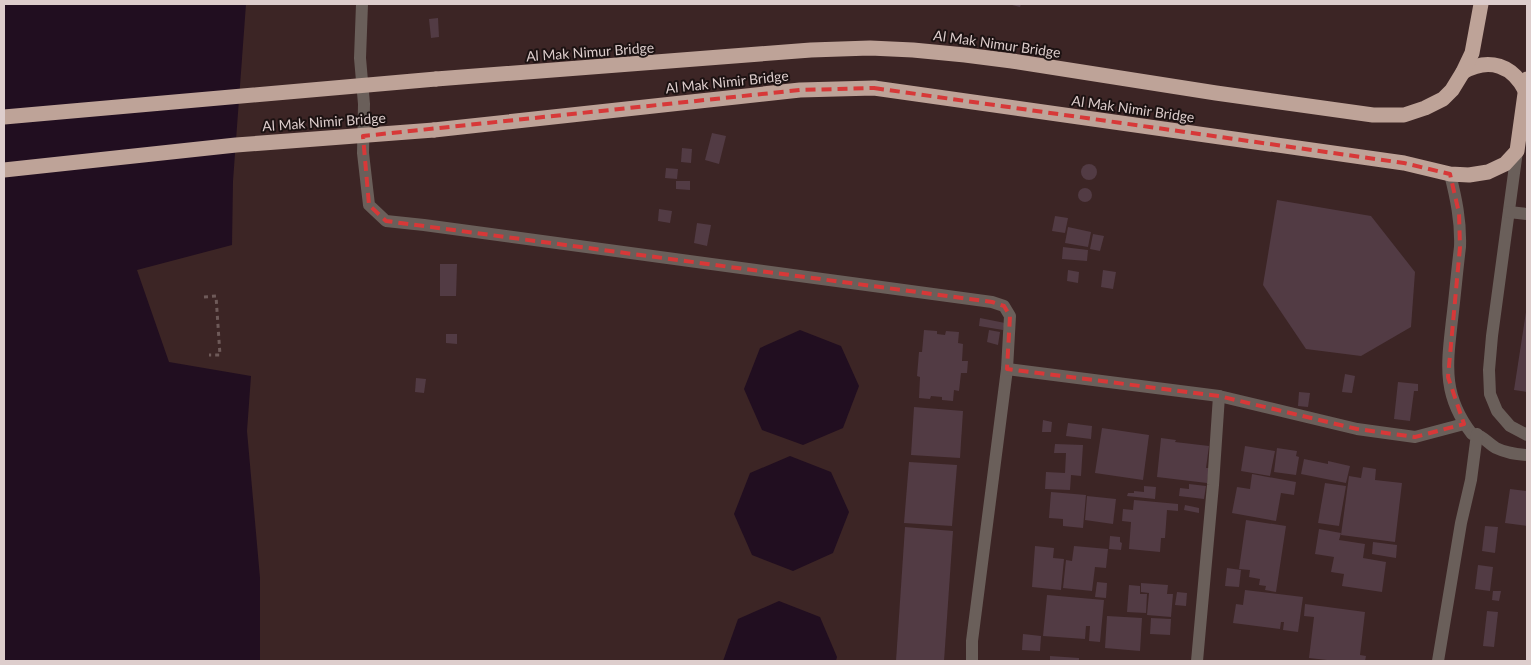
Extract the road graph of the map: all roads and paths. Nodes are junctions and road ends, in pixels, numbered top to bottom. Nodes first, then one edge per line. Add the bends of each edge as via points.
1 (362, 4) edge
2 (1481, 4) edge
3 (1463, 72) junction
4 (1526, 85) edge
5 (4, 118) edge
6 (1517, 151) junction
7 (4, 170) edge
8 (1450, 174) junction
9 (1509, 212) junction
10 (1527, 214) edge
11 (204, 297) dead end
12 (208, 355) dead end
13 (1007, 369) junction
14 (1219, 396) junction
15 (1464, 424) junction
16 (1477, 434) junction
17 (1527, 435) edge
18 (1527, 455) edge
19 (972, 661) edge
20 (1197, 661) edge
21 (1438, 661) edge

1 - 13 street via 363,153 369,205 386,221 992,302 1004,306 1010,316
2 - 3 highway, Al Mak Nimur Bridge via 1472,53
3 - 4 highway via 1480,65 1500,66
3 - 5 highway, Al Mak Nimur Bridge, bridge via 1442,100 1426,108 1404,115 1373,116 1012,61 870,48 436,79
4 - 6 highway
6 - 8 highway, Al Mak Nimir Bridge via 1505,164 1488,172
6 - 9 street
7 - 8 highway, Al Mak Nimir Bridge, bridge via 434,130 800,90 874,88 1404,163
8 - 15 street via 1459,213 1460,247 1448,377 1456,410
9 - 10 street
9 - 17 street via 1492,336 1490,394 1497,411 1510,426
11 - 12 path via 216,296 220,347 220,354
13 - 14 street
13 - 19 street
14 - 15 street via 1357,429 1415,438
14 - 20 street
15 - 16 street via 1472,434
16 - 18 street via 1494,447
16 - 21 street

